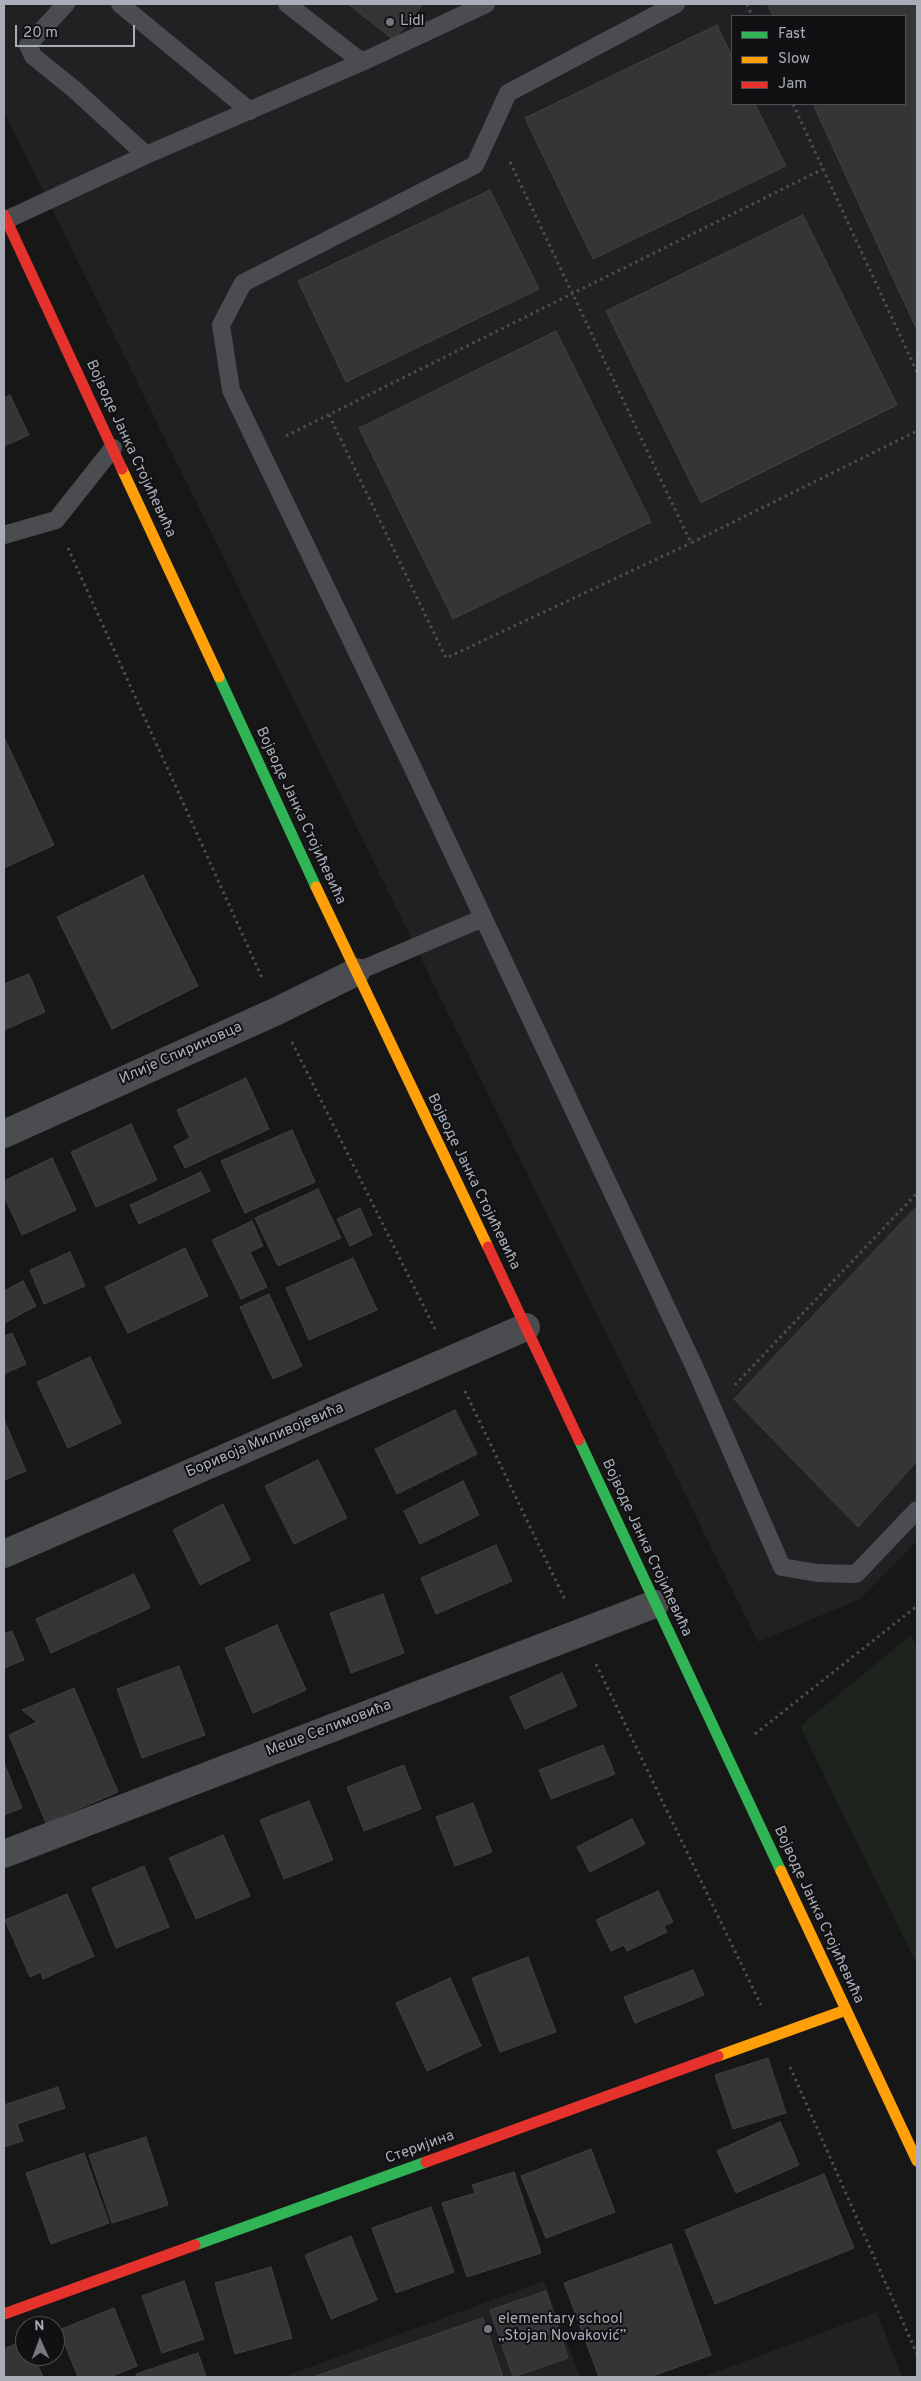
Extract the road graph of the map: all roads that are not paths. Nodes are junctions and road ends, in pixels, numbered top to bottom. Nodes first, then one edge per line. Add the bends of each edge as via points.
1 (66, 4) edge
2 (120, 4) edge
3 (287, 4) edge
4 (486, 4) edge
5 (676, 4) edge
6 (362, 62) junction
7 (250, 111) junction
8 (146, 155) junction
9 (5, 218) edge
10 (113, 448) junction
11 (4, 535) edge
12 (483, 918) junction
13 (356, 972) junction
14 (4, 1134) edge
15 (526, 1327) junction
16 (917, 1510) edge
17 (4, 1554) edge
18 (655, 1604) junction
19 (4, 1854) edge
20 (846, 2010) junction
21 (917, 2161) edge
22 (4, 2314) edge

1 - 8 lane via 28,45 33,56
2 - 7 lane
3 - 6 lane
4 - 6 lane
5 - 12 lane via 508,93 475,165 243,283 220,325 231,390
6 - 7 lane
7 - 8 lane
8 - 9 lane
9 - 10 street, Војводе Јанка Стојићевића
10 - 11 lane via 56,520
10 - 13 street, Војводе Јанка Стојићевића
12 - 13 lane
12 - 16 lane via 712,1409 782,1567 816,1573 856,1574
13 - 14 street, Илије Спириновца
13 - 15 street, Војводе Јанка Стојићевића
15 - 17 street, Боривоја Миливојевића
15 - 18 street, Војводе Јанка Стојићевића
18 - 19 street, Меше Селимовића
18 - 20 street, Војводе Јанка Стојићевића
20 - 21 street, Војводе Јанка Стојићевића
20 - 22 street, Стеријина

